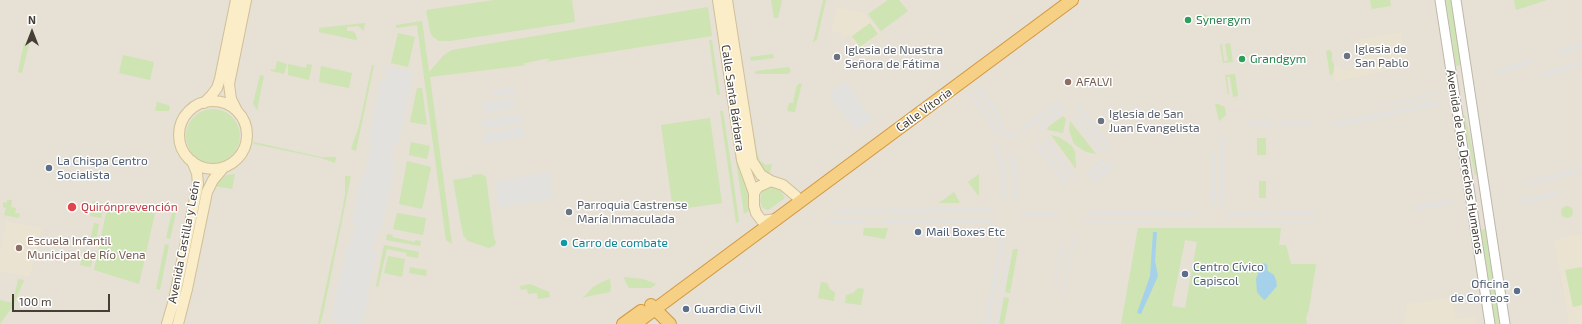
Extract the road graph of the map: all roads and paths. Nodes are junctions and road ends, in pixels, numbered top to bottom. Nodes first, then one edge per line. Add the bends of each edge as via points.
1 (236, 0) edge
2 (246, 0) edge
3 (718, 0) edge
4 (727, 0) edge
5 (1059, 0) edge
6 (1072, 0) edge
7 (1440, 0) edge
8 (1456, 0) edge
9 (204, 103) junction
10 (239, 114) junction
11 (192, 161) junction
12 (224, 167) junction
13 (771, 180) junction
14 (754, 193) junction
15 (796, 196) junction
16 (776, 219) junction
17 (762, 221) junction
18 (668, 301) junction
19 (653, 307) junction
20 (636, 323) edge
21 (168, 324) edge
22 (178, 324) edge
23 (670, 324) edge
24 (1490, 324) edge
25 (1505, 324) edge

1 - 9 main road via 220,79 217,88
2 - 10 main road via 229,84 231,99
3 - 14 main road, Calle Santa Bárbara via 742,160
4 - 13 main road, Calle Santa Bárbara via 750,156 757,171
5 - 15 highway, Calle Vitoria
6 - 16 highway, Calle Vitoria
7 - 24 street, Avenida de los Derechos Humanos
8 - 25 street, Avenida de los Derechos Humanos
9 - 10 main road via 223,103
9 - 11 main road via 196,106 185,116 179,131 182,148
10 - 12 main road via 246,129 245,146 234,162
11 - 12 main road via 212,169
11 - 21 main road, Avenida Castilla y León via 198,184
12 - 22 main road, Avenida Castilla y León via 207,192
13 - 14 main road via 758,187
13 - 15 main road via 783,185
14 - 17 main road via 755,210
15 - 17 highway, Calle Vitoria
16 - 17 main road, Calle Vitoria
16 - 18 highway, Calle Vitoria
17 - 19 highway, Calle Vitoria
18 - 19 highway, Calle Vitoria
18 - 23 highway
19 - 20 highway, Calle Vitoria
19 - 23 highway

